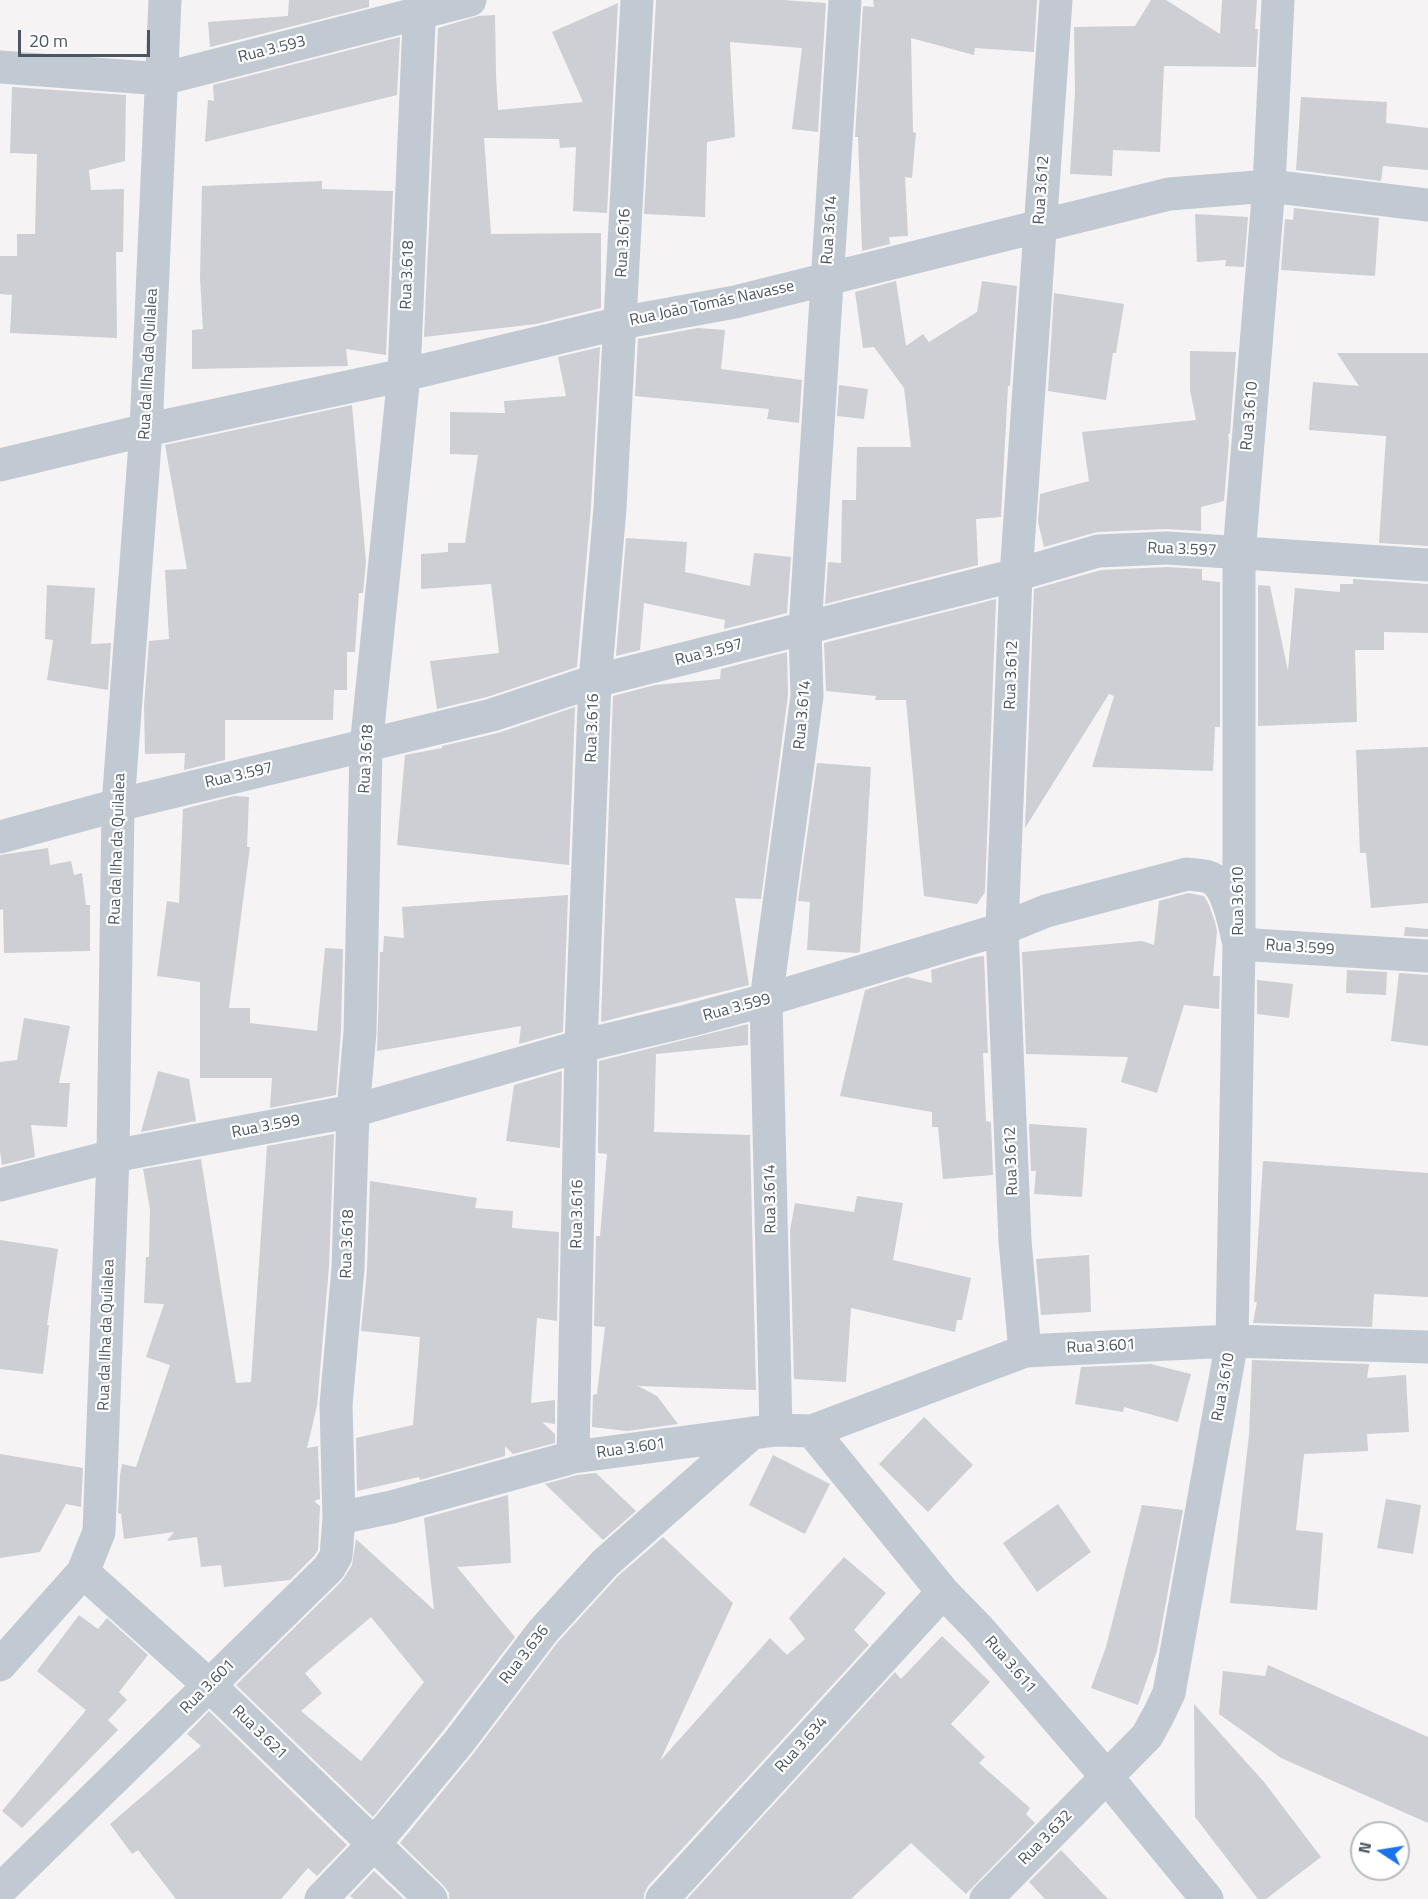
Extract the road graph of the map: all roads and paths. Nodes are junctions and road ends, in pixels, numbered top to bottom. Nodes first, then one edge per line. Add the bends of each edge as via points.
1 (165, 0) edge
2 (470, 0) edge
3 (637, 0) edge
4 (845, 0) edge
5 (1056, 0) edge
6 (1278, 0) edge
7 (419, 6) edge
8 (0, 67) edge
9 (162, 79) junction
10 (1269, 186) junction
11 (1428, 205) edge
12 (1039, 225) junction
13 (827, 278) junction
14 (620, 323) junction
15 (404, 375) junction
16 (146, 430) junction
17 (0, 465) edge
18 (1239, 553) junction
19 (1428, 565) edge
20 (1016, 575) junction
21 (805, 629) junction
22 (595, 681) junction
23 (366, 747) junction
24 (118, 805) junction
25 (0, 837) edge
26 (1002, 929) junction
27 (1239, 944) junction
28 (1428, 956) edge
29 (766, 1000) junction
30 (581, 1046) junction
31 (353, 1111) junction
32 (113, 1156) junction
33 (0, 1185) edge
34 (1232, 1341) junction
35 (1428, 1347) edge
36 (1025, 1351) junction
37 (812, 1431) junction
38 (764, 1432) junction
39 (573, 1457) junction
40 (339, 1518) junction
41 (83, 1572) junction
42 (943, 1592) junction
43 (0, 1665) edge
44 (210, 1686) junction
45 (1106, 1776) junction
46 (375, 1843) junction
47 (0, 1890) edge
48 (321, 1899) edge
49 (431, 1899) edge
50 (662, 1899) edge
51 (986, 1899) edge
52 (1207, 1899) edge

1 - 9 street, Rua da Ilha da Quilalea
2 - 7 street, Rua 3.593
3 - 14 street, Rua 3.616
4 - 13 street, Rua 3.614
5 - 12 street, Rua 3.612
6 - 10 street, Rua 3.610
7 - 9 street, Rua 3.593
7 - 15 street, Rua 3.618
8 - 9 street, Rua 3.593
9 - 16 street, Rua da Ilha da Quilalea
10 - 11 street, Rua João Tomás Navasse
10 - 12 street, Rua João Tomás Navasse via 1169,194
10 - 18 street, Rua 3.610
12 - 13 street, Rua João Tomás Navasse
12 - 20 street, Rua 3.612
13 - 14 street, Rua João Tomás Navasse via 735,302
13 - 21 street, Rua 3.614
14 - 15 street, Rua João Tomás Navasse
14 - 22 street, Rua 3.616
15 - 16 street, Rua João Tomás Navasse
15 - 23 street, Rua 3.618
16 - 17 street, Rua João Tomás Navasse
16 - 24 street, Rua da Ilha da Quilalea
18 - 19 street, Rua 3.597
18 - 20 street, Rua 3.597 via 1167,548 1098,551
18 - 27 street, Rua 3.610
20 - 21 street, Rua 3.597
20 - 26 street, Rua 3.612
21 - 22 street, Rua 3.597
21 - 29 street, Rua 3.614 via 807,696
22 - 23 street, Rua 3.597 via 492,715
22 - 30 street, Rua 3.616
23 - 24 street, Rua 3.597
23 - 31 street, Rua 3.618 via 360,1032
24 - 25 street, Rua 3.597
24 - 32 street, Rua da Ilha da Quilalea
26 - 27 street, Rua 3.599 via 1046,911 1187,874 1209,877 1219,883
26 - 29 street, Rua 3.599
26 - 36 street, Rua 3.612 via 1015,1241
27 - 28 street, Rua 3.599
27 - 34 street, Rua 3.610
29 - 30 street, Rua 3.599
29 - 38 street, Rua 3.614
30 - 31 street, Rua 3.599
30 - 39 street, Rua 3.616
31 - 32 street, Rua 3.599
31 - 40 street, Rua 3.618 via 348,1268 336,1405
32 - 33 street, Rua 3.599
32 - 41 street, Rua da Ilha da Quilalea via 99,1532
34 - 35 street, Rua 3.601
34 - 36 street, Rua 3.601
34 - 45 street, Rua 3.610 via 1169,1693 1147,1736
36 - 37 street, Rua 3.601
37 - 38 street, Rua 3.601
37 - 42 street, Rua 3.611
38 - 39 street, Rua 3.601
38 - 46 street, Rua 3.636 via 613,1556 590,1580 543,1631
39 - 40 street, Rua 3.601
40 - 44 street, Rua 3.601 via 336,1556 329,1569
41 - 43 street, Rua da Ilha da Quilalea
41 - 44 street, Rua 3.621
42 - 45 street, Rua 3.611
42 - 50 street, Rua 3.634
44 - 46 street, Rua 3.621
44 - 47 street, Rua 3.601
45 - 51 street, Rua 3.632
45 - 52 street, Rua 3.611
46 - 48 street, Rua 3.636
46 - 49 street, Rua 3.621

